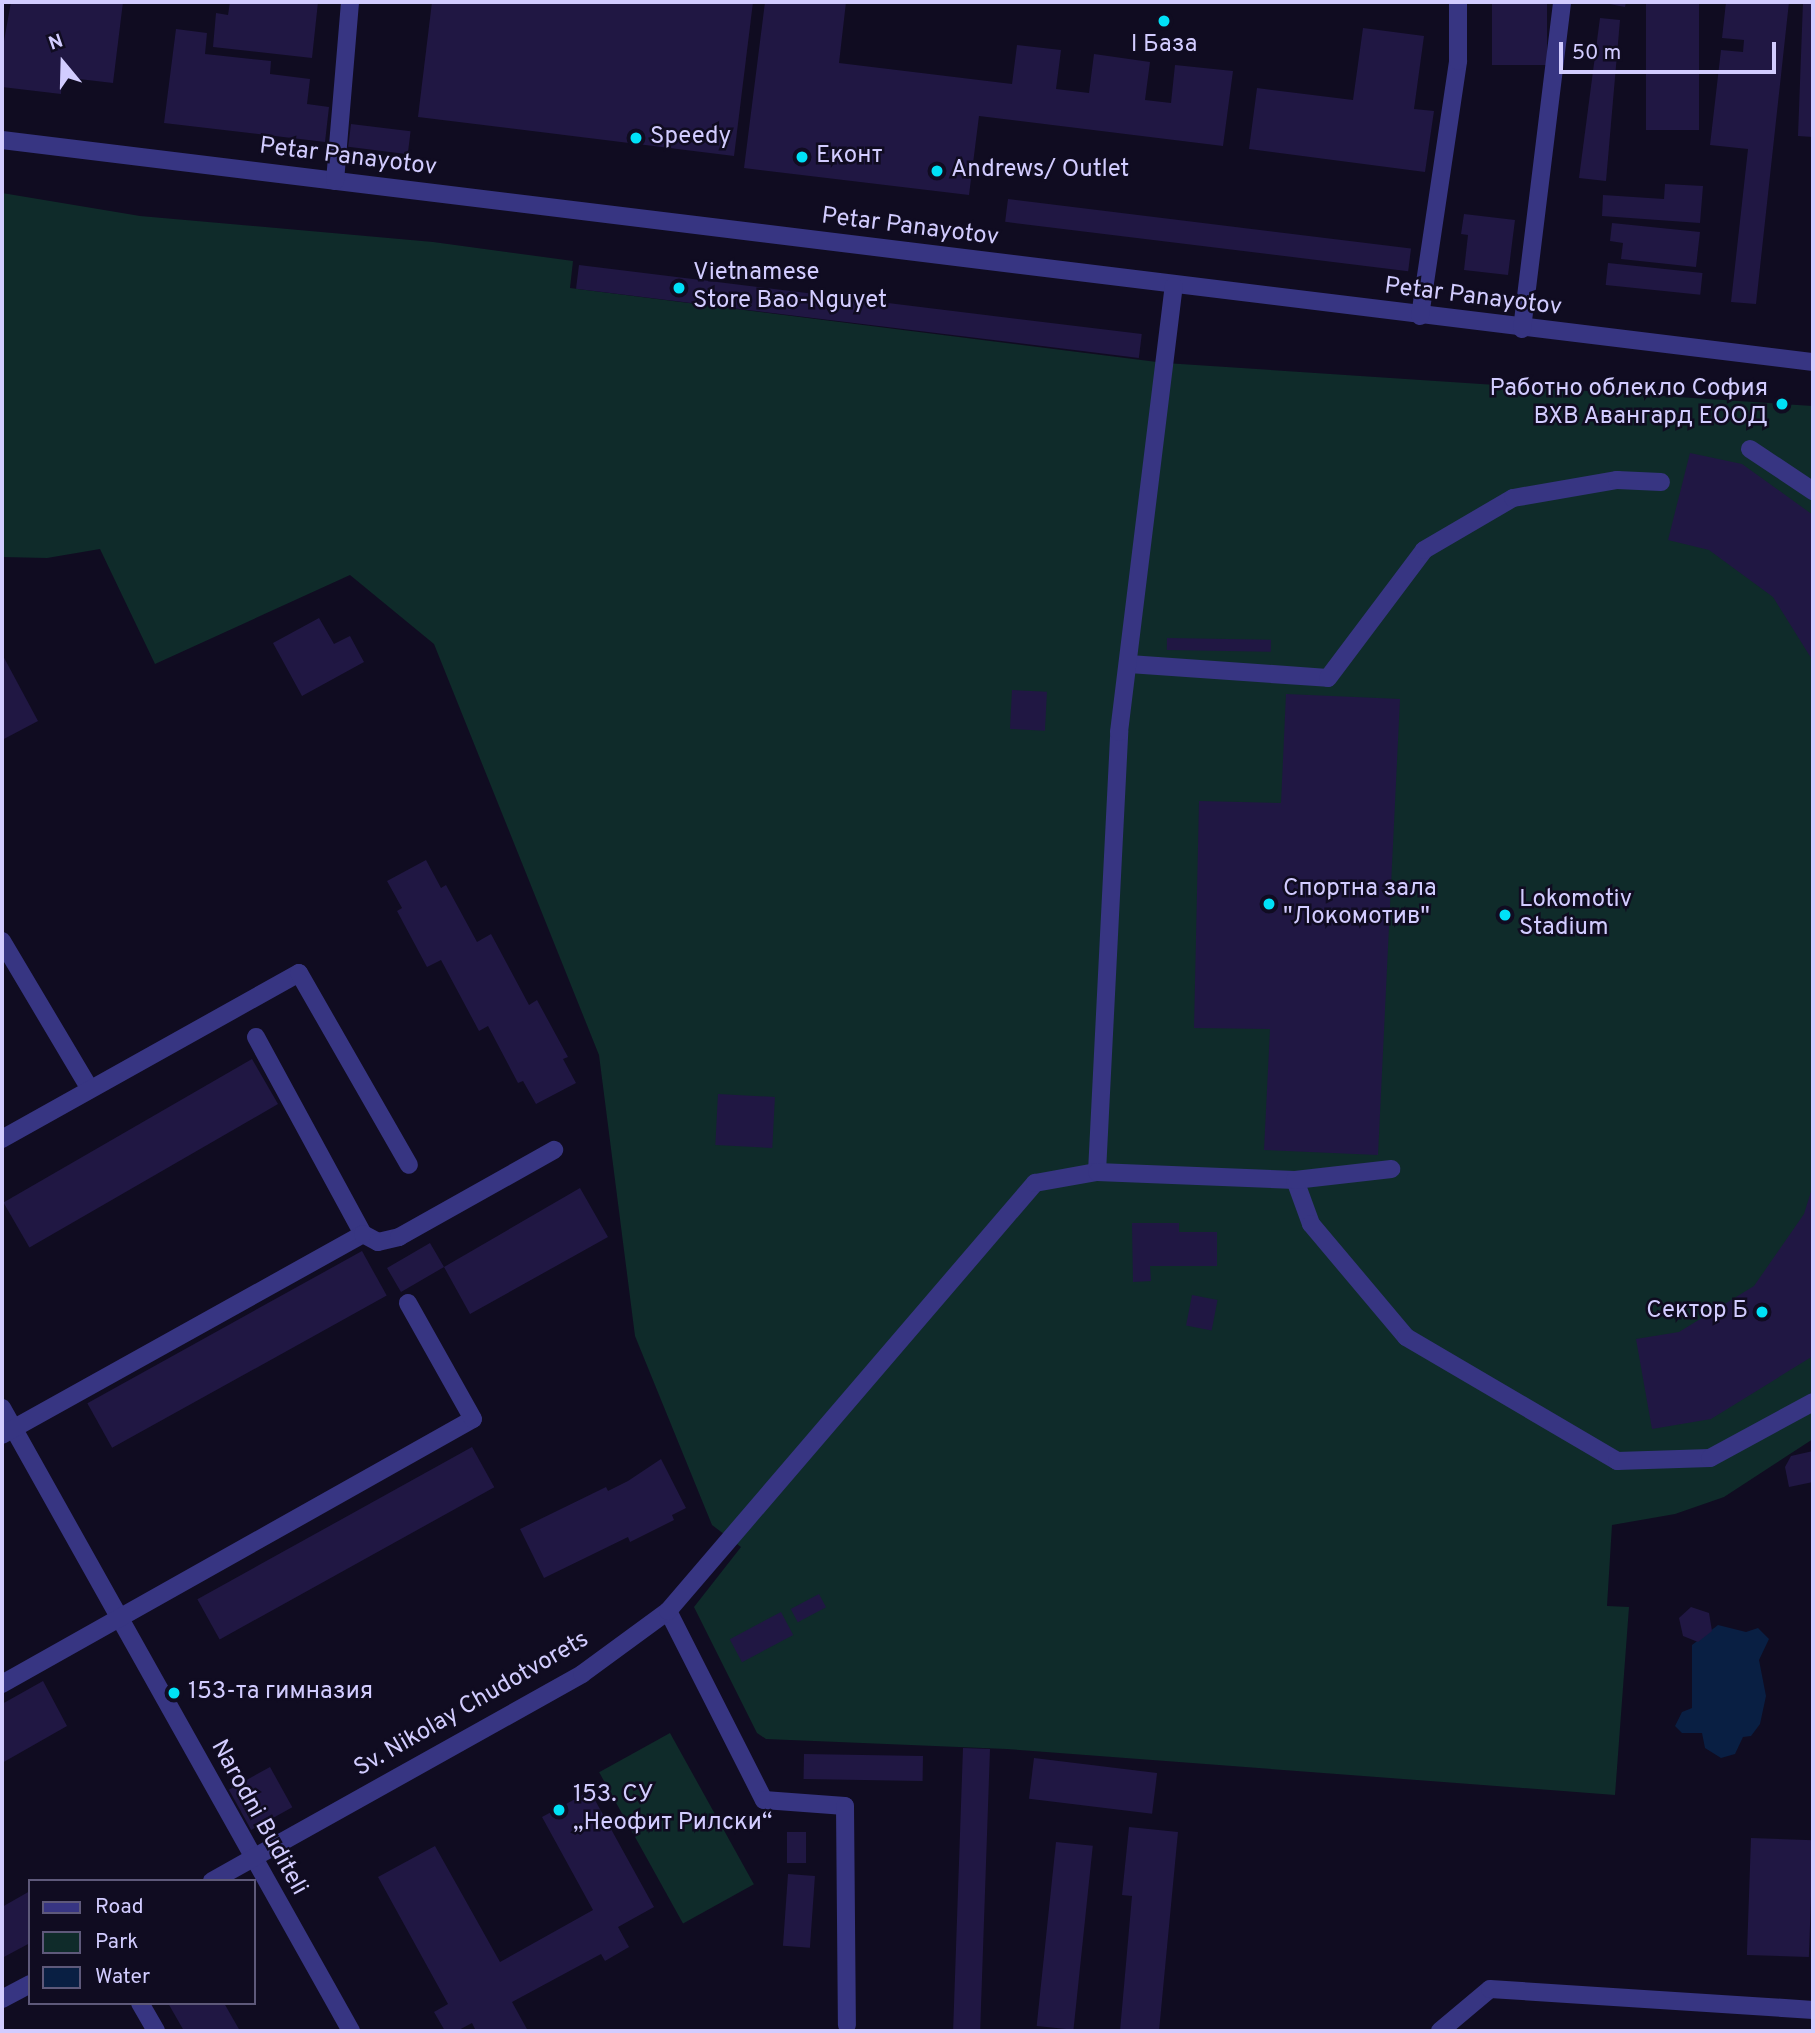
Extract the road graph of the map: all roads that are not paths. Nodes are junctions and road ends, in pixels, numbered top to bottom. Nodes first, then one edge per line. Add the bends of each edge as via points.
1 (350, 2) edge
2 (1458, 2) edge
3 (1562, 2) edge
4 (2, 140) edge
5 (335, 181) junction
6 (1174, 286) junction
7 (1420, 316) junction
8 (1522, 329) junction
9 (1813, 362) edge
10 (1751, 449) dead end
11 (1661, 482) dead end
12 (1813, 491) edge
13 (1129, 664) junction
14 (2, 941) edge
15 (256, 1037) dead end
16 (90, 1090) junction
17 (2, 1139) edge
18 (554, 1150) dead end
19 (409, 1165) dead end
20 (1391, 1169) dead end
21 (1097, 1172) junction
22 (1295, 1180) junction
23 (363, 1234) junction
24 (408, 1303) dead end
25 (1813, 1402) edge
26 (2, 1408) edge
27 (8, 1432) edge
28 (667, 1611) junction
29 (118, 1619) junction
30 (2, 1685) edge
31 (252, 1858) junction
32 (215, 1879) edge
33 (28, 1985) edge
34 (2, 1999) edge
35 (141, 2005) edge
36 (1813, 2010) edge
37 (847, 2025) dead end
38 (156, 2031) edge
39 (351, 2031) edge
40 (1440, 2031) edge

1 - 5 street
2 - 7 street via 1458,61
3 - 8 street
4 - 5 street, Petar Panayotov
5 - 6 street, Petar Panayotov
6 - 7 street, Petar Panayotov
6 - 13 street
7 - 8 street, Petar Panayotov
8 - 9 street, Petar Panayotov
10 - 12 street
11 - 13 street via 1617,480 1513,498 1479,517 1424,550 1328,678
13 - 21 street via 1119,732
14 - 16 street
15 - 23 street
16 - 17 street
16 - 19 street via 299,973
18 - 23 street via 399,1237 378,1242
20 - 22 street, Sv. Nikolay Chudotvorets
21 - 22 street, Sv. Nikolay Chudotvorets
21 - 28 street, Sv. Nikolay Chudotvorets via 1035,1183
22 - 25 street via 1311,1224 1406,1337 1617,1461 1710,1458
23 - 27 street
24 - 29 street via 473,1419
26 - 27 street, Narodni Buditeli
27 - 29 street, Narodni Buditeli
28 - 31 street, Sv. Nikolay Chudotvorets via 582,1674
28 - 37 street via 764,1800 845,1806
29 - 30 street
29 - 31 street, Narodni Buditeli
31 - 32 street, Sv. Nikolay Chudotvorets
31 - 39 street, Narodni Buditeli
33 - 34 street
35 - 38 street
36 - 40 street via 1490,1989

